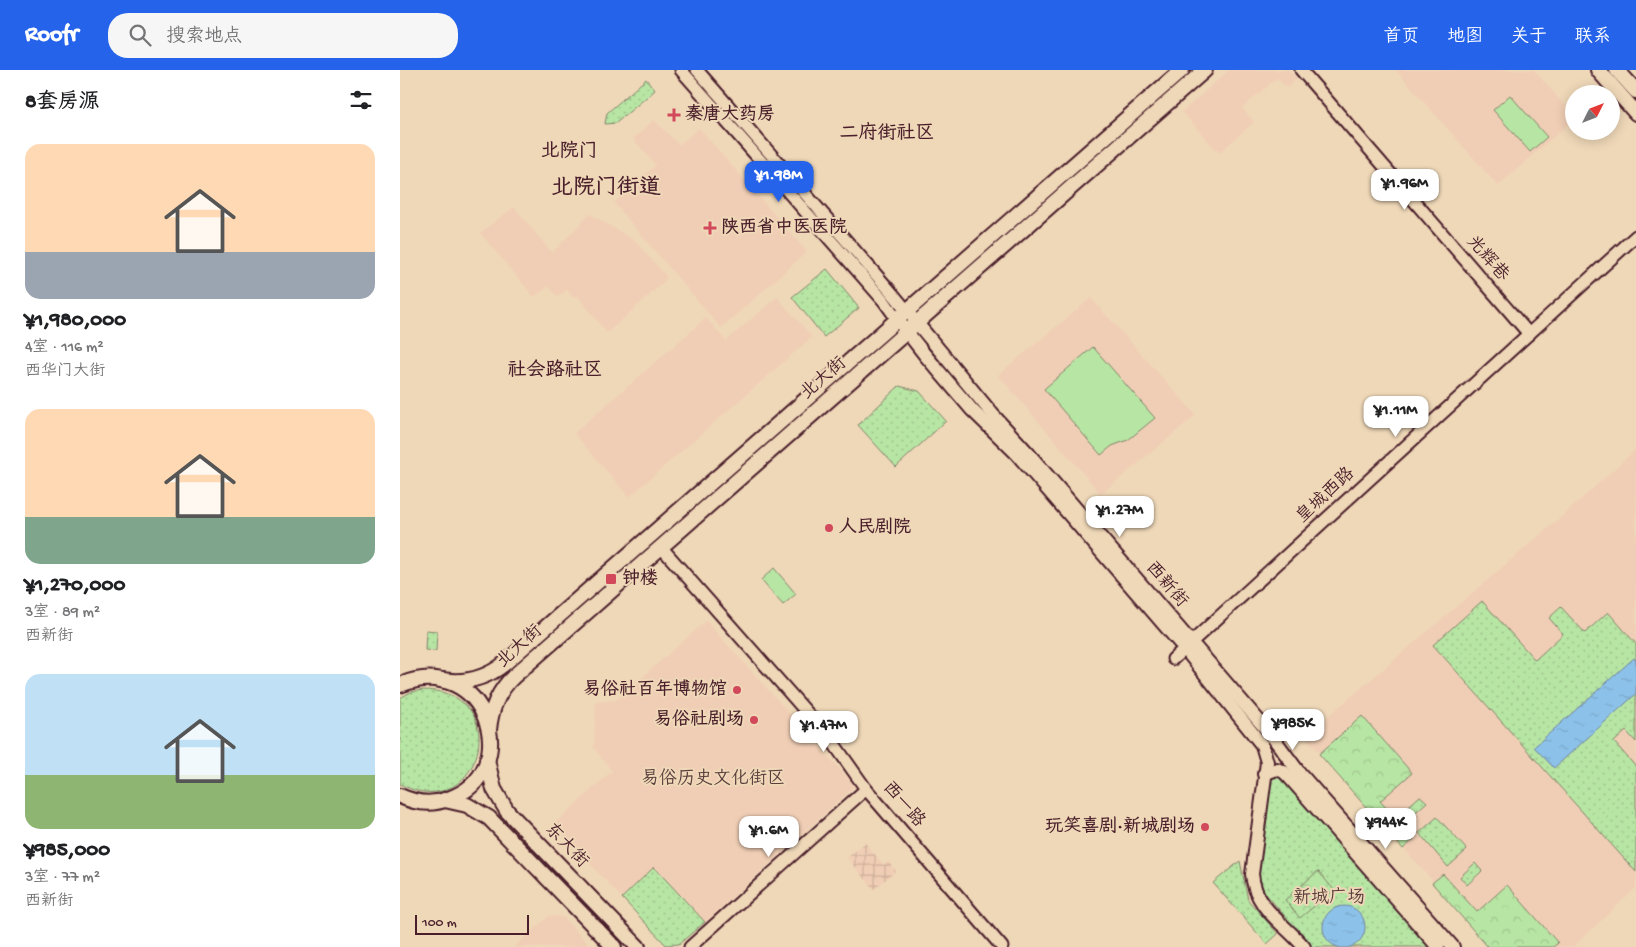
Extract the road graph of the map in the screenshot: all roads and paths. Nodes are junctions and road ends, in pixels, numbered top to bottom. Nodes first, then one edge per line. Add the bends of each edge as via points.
1 (681, 70) edge
2 (697, 70) edge
3 (1182, 70) edge
4 (1205, 70) edge
5 (1301, 70) edge
6 (1598, 70) edge
7 (1617, 70) edge
8 (1636, 91) edge
9 (1636, 113) edge
10 (1636, 236) edge
11 (902, 315) junction
12 (912, 327) junction
13 (1529, 334) junction
14 (661, 547) junction
15 (1188, 645) junction
16 (1173, 659) dead end
17 (440, 680) junction
18 (403, 682) edge
19 (489, 730) junction
20 (487, 760) junction
21 (1264, 774) junction
22 (1293, 774) junction
23 (866, 789) junction
24 (404, 799) edge
25 (445, 800) junction
26 (1285, 930) junction
27 (614, 947) edge
28 (638, 947) edge
29 (690, 947) edge
30 (1002, 947) edge
31 (1291, 947) edge
32 (1304, 947) edge
33 (1438, 947) edge
34 (1453, 947) edge

1 - 11 street via 884,302
2 - 11 street
3 - 11 main road, 北大街
4 - 12 main road, 北大街
5 - 13 street, 光辉巷
6 - 9 main road
7 - 8 main road
10 - 13 street, 皇城西路
11 - 12 main road, 西新街
11 - 17 main road, 北大街 via 504,664 476,679
12 - 14 main road, 北大街
12 - 15 main road, 西新街 via 1028,453
13 - 15 street, 皇城西路
14 - 19 main road, 北大街 via 509,680 493,706
14 - 23 street, 西一路 via 832,741
15 - 16 street, 皇城西路
15 - 21 main road, 西新街 via 1262,745 1267,762
15 - 22 main road, 西新街 via 1272,736
17 - 18 main road, 北大街 via 430,678
17 - 19 main road via 458,686 472,697 483,712
19 - 20 main road, 北大街
20 - 25 main road via 474,783
20 - 28 main road, 东大街 via 494,789 507,812
21 - 22 main road via 1277,769
21 - 26 main road, 西新街 via 1253,884 1259,900
22 - 33 main road
22 - 34 main road
23 - 29 street
23 - 30 street, 西一路
24 - 25 main road via 429,803
25 - 27 main road, 东大街 via 468,806 489,818
26 - 31 main road
26 - 32 main road

